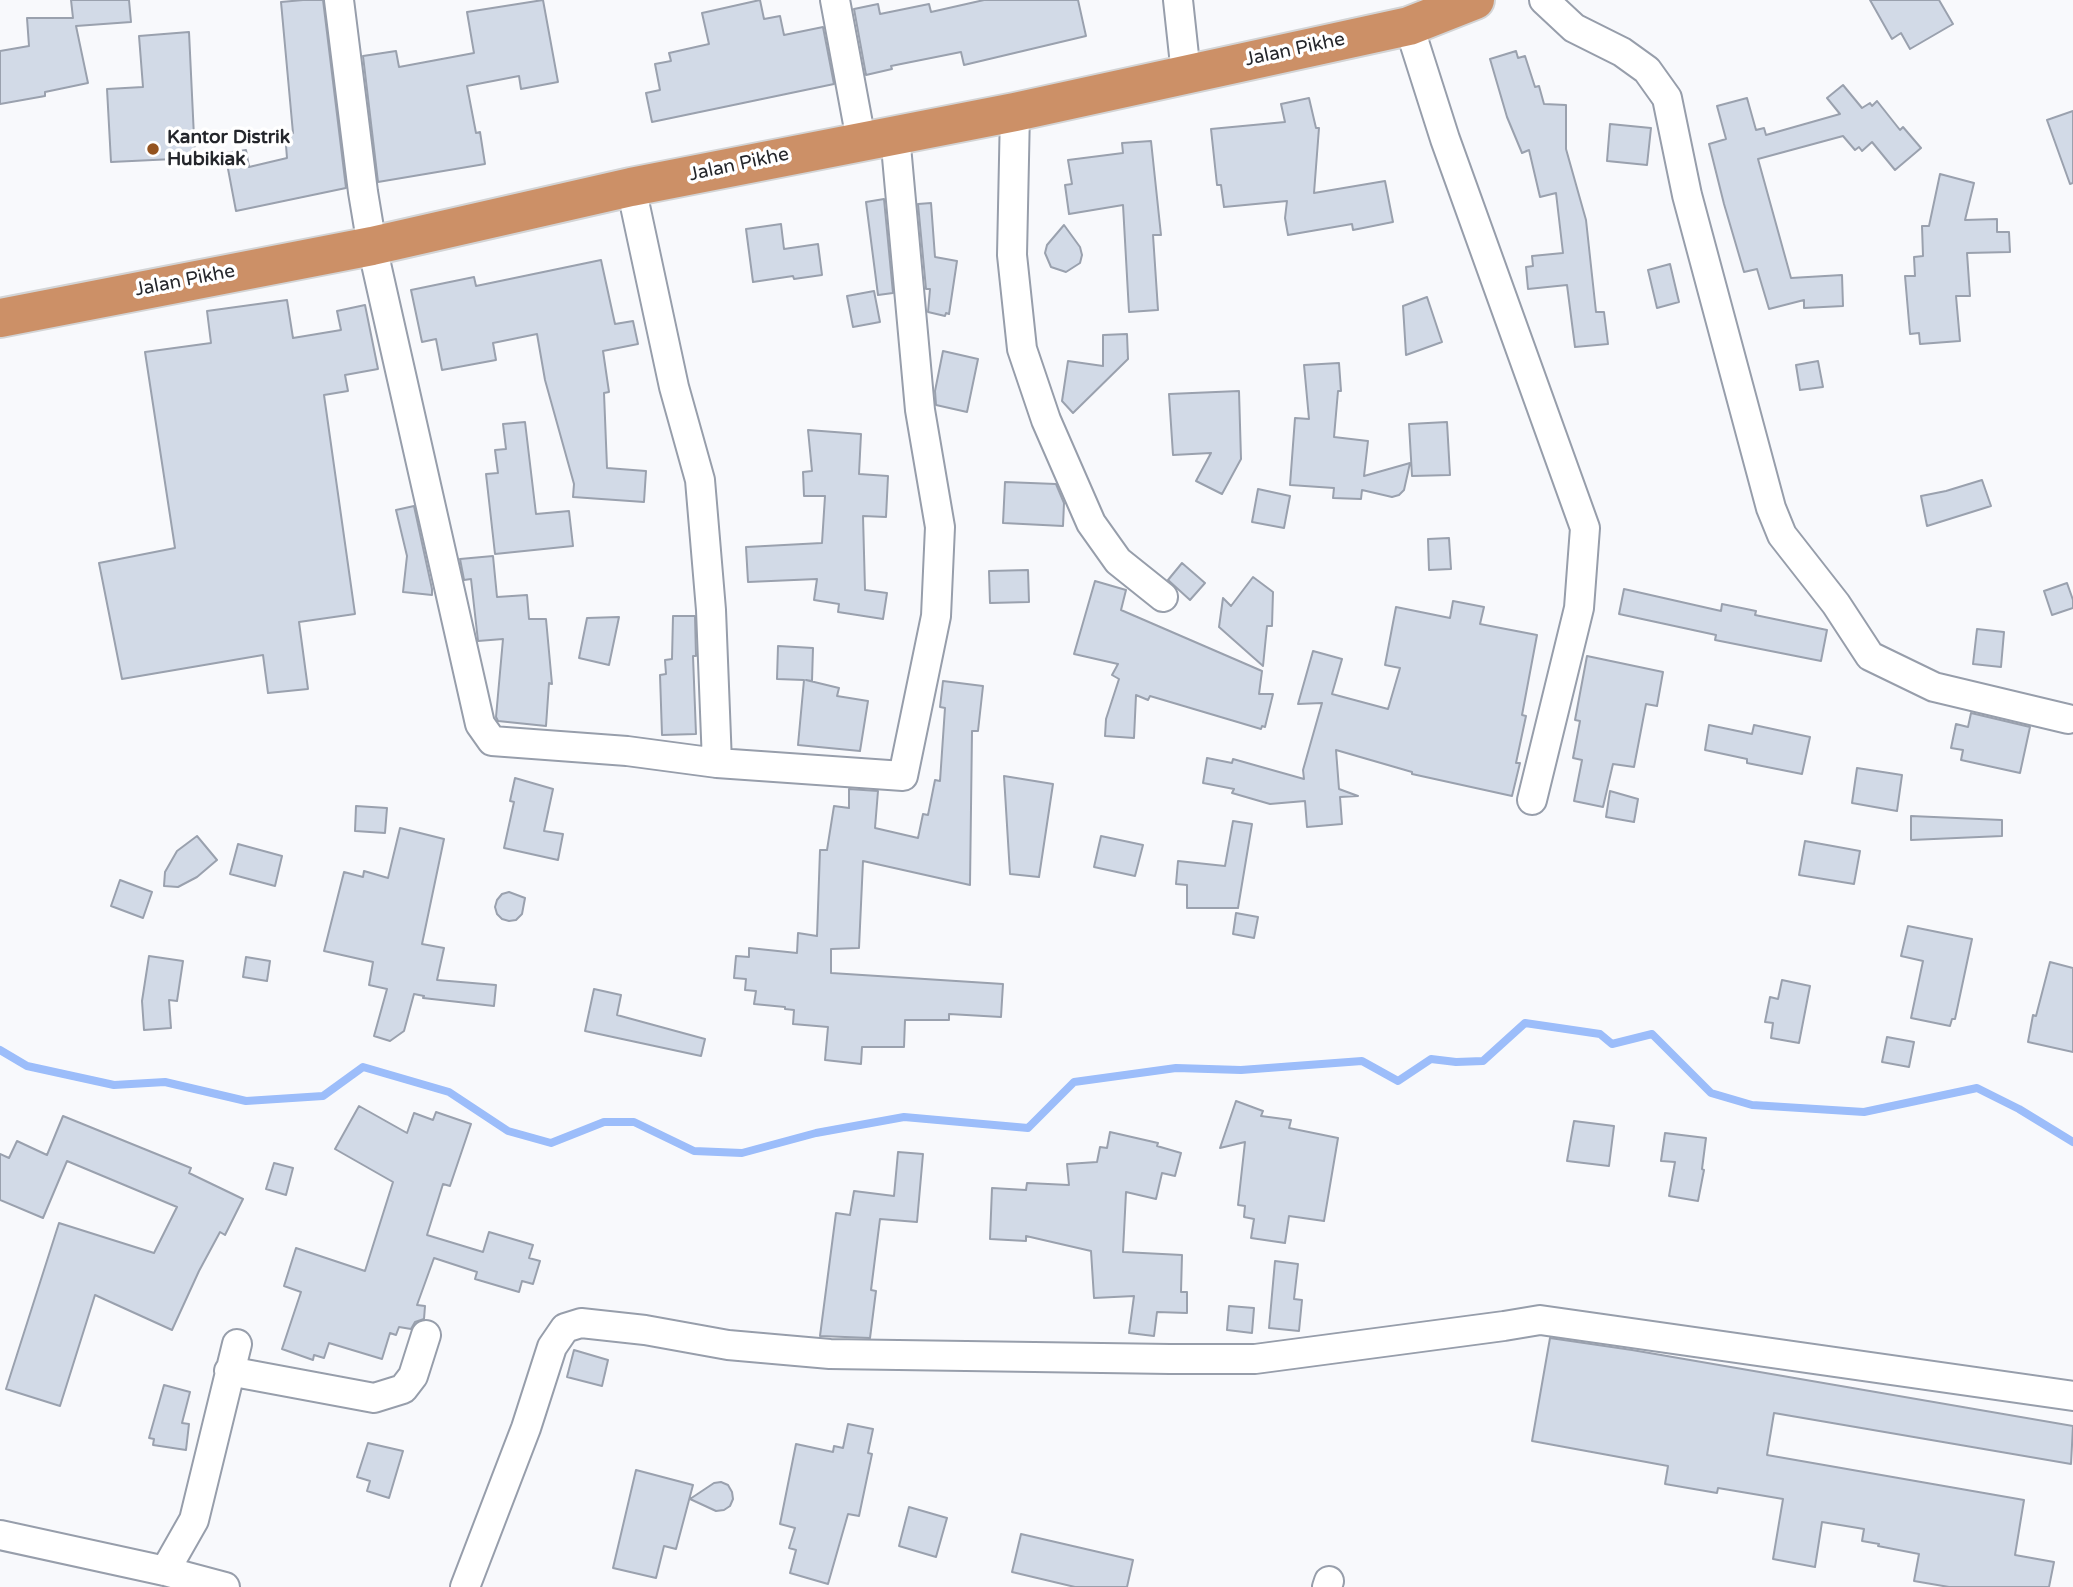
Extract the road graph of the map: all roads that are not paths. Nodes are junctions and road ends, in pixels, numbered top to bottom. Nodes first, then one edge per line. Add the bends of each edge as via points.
1 (339, 0) edge
2 (835, 0) edge
3 (1178, 0) edge
4 (1475, 0) edge
5 (1544, 0) edge
6 (1409, 26) junction
7 (1186, 74) junction
8 (1015, 111) junction
9 (878, 138) junction
10 (631, 187) junction
11 (372, 246) junction
12 (0, 318) edge
13 (1163, 597) dead end
14 (2068, 719) dead end
15 (717, 763) junction
16 (1532, 800) dead end
17 (426, 1335) dead end
18 (237, 1344) dead end
19 (229, 1371) junction
20 (2073, 1396) edge
21 (0, 1535) edge
22 (165, 1571) junction
23 (225, 1587) edge
24 (465, 1587) edge

1 - 11 street
2 - 9 street
3 - 7 street
4 - 6 highway, Jalan Pikhe
5 - 14 street via 1574,28 1647,70 1667,98 1687,195 1782,536 1870,656 1934,687
6 - 7 highway, Jalan Pikhe
6 - 16 street via 1585,528 1579,608
7 - 8 highway, Jalan Pikhe
8 - 9 highway, Jalan Pikhe
8 - 13 street via 1012,255 1022,349 1046,420 1091,523 1118,561
9 - 10 highway, Jalan Pikhe
9 - 15 street via 940,527 936,616 903,776
10 - 11 highway, Jalan Pikhe
10 - 15 street via 674,387 700,480
11 - 12 highway, Jalan Pikhe
11 - 15 street via 480,724 486,733 492,740
17 - 19 street via 413,1376 403,1389 374,1398
18 - 19 street
19 - 22 street via 194,1520
20 - 24 street via 1539,1320 1255,1359 830,1354 581,1324 565,1328 552,1347
21 - 22 street
22 - 23 street

